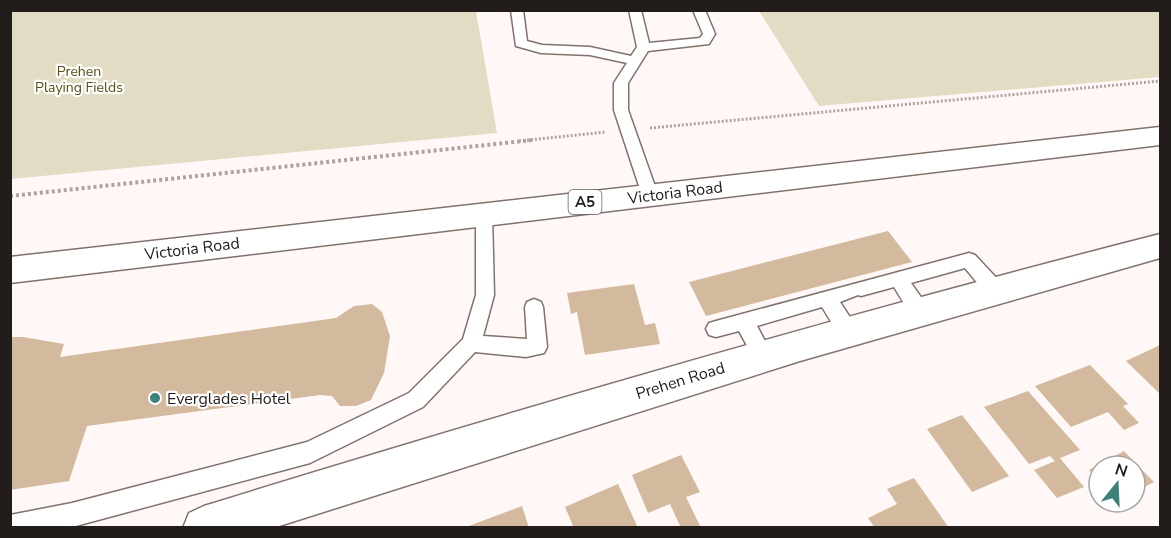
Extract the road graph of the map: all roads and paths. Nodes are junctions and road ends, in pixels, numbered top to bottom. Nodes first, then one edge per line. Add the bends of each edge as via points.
1 (517, 10) edge
2 (635, 10) edge
3 (699, 10) edge
4 (644, 47) junction
5 (634, 62) junction
6 (1161, 81) edge
7 (627, 130) junction
8 (1161, 136) edge
9 (650, 195) junction
10 (10, 196) edge
11 (484, 213) junction
12 (1161, 246) edge
13 (10, 270) edge
14 (898, 279) junction
15 (995, 289) junction
16 (827, 298) junction
17 (534, 306) dead end
18 (921, 310) junction
19 (744, 321) junction
20 (716, 328) dead end
21 (849, 331) junction
22 (471, 343) junction
23 (763, 356) junction
24 (10, 527) edge
25 (204, 528) edge

1 - 5 lane via 521,43 541,49 590,51
2 - 4 lane
3 - 4 lane via 709,34 704,41
4 - 5 lane
5 - 7 lane via 621,83 621,110
6 - 7 path
7 - 9 lane
7 - 10 path
8 - 9 main road, Victoria Road / A5
9 - 11 main road, Victoria Road / A5
11 - 13 main road, Victoria Road / A5
11 - 22 lane via 485,295
12 - 15 main road, Prehen Road
14 - 15 lane via 969,260
14 - 16 lane
14 - 18 lane
15 - 18 main road, Prehen Road
16 - 19 lane
16 - 21 lane
17 - 22 lane via 537,347
18 - 21 main road, Prehen Road
19 - 20 lane
19 - 23 lane
21 - 23 main road, Prehen Road
22 - 24 lane via 416,400 310,452
23 - 25 main road, Prehen Road

